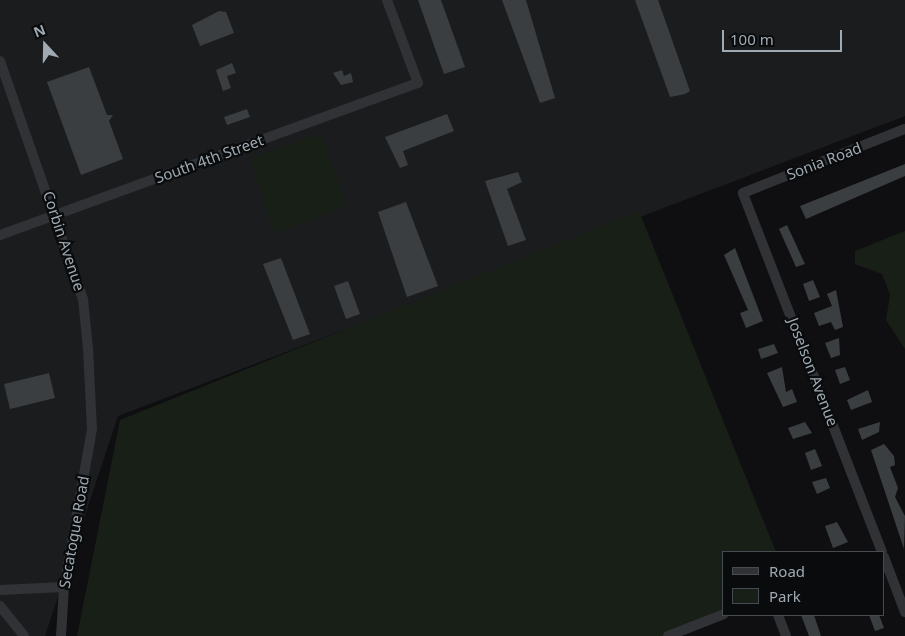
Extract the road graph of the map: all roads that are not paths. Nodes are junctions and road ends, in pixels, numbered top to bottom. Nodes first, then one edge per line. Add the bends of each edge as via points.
1 (387, 0) edge
2 (0, 61) edge
3 (905, 129) edge
4 (743, 193) joint
5 (56, 214) junction
6 (0, 235) edge
7 (92, 429) joint
8 (882, 551) edge
9 (885, 560) edge
10 (64, 586) junction
11 (0, 590) edge
12 (0, 606) edge
13 (905, 612) edge
14 (722, 615) edge
15 (778, 616) edge
16 (24, 636) edge
17 (61, 636) edge
18 (668, 636) edge
19 (786, 636) edge

1 - 5 street, South 4th Street via 418,83
2 - 5 street, Corbin Avenue
3 - 4 street, Sonia Road
4 - 8 street, Joselson Avenue
5 - 6 street, South 4th Street
5 - 7 street, Corbin Avenue via 83,299
7 - 10 street, Secatogue Road
9 - 13 street
10 - 11 street
10 - 17 street, Secatogue Road
12 - 16 street
14 - 18 street
15 - 19 street

